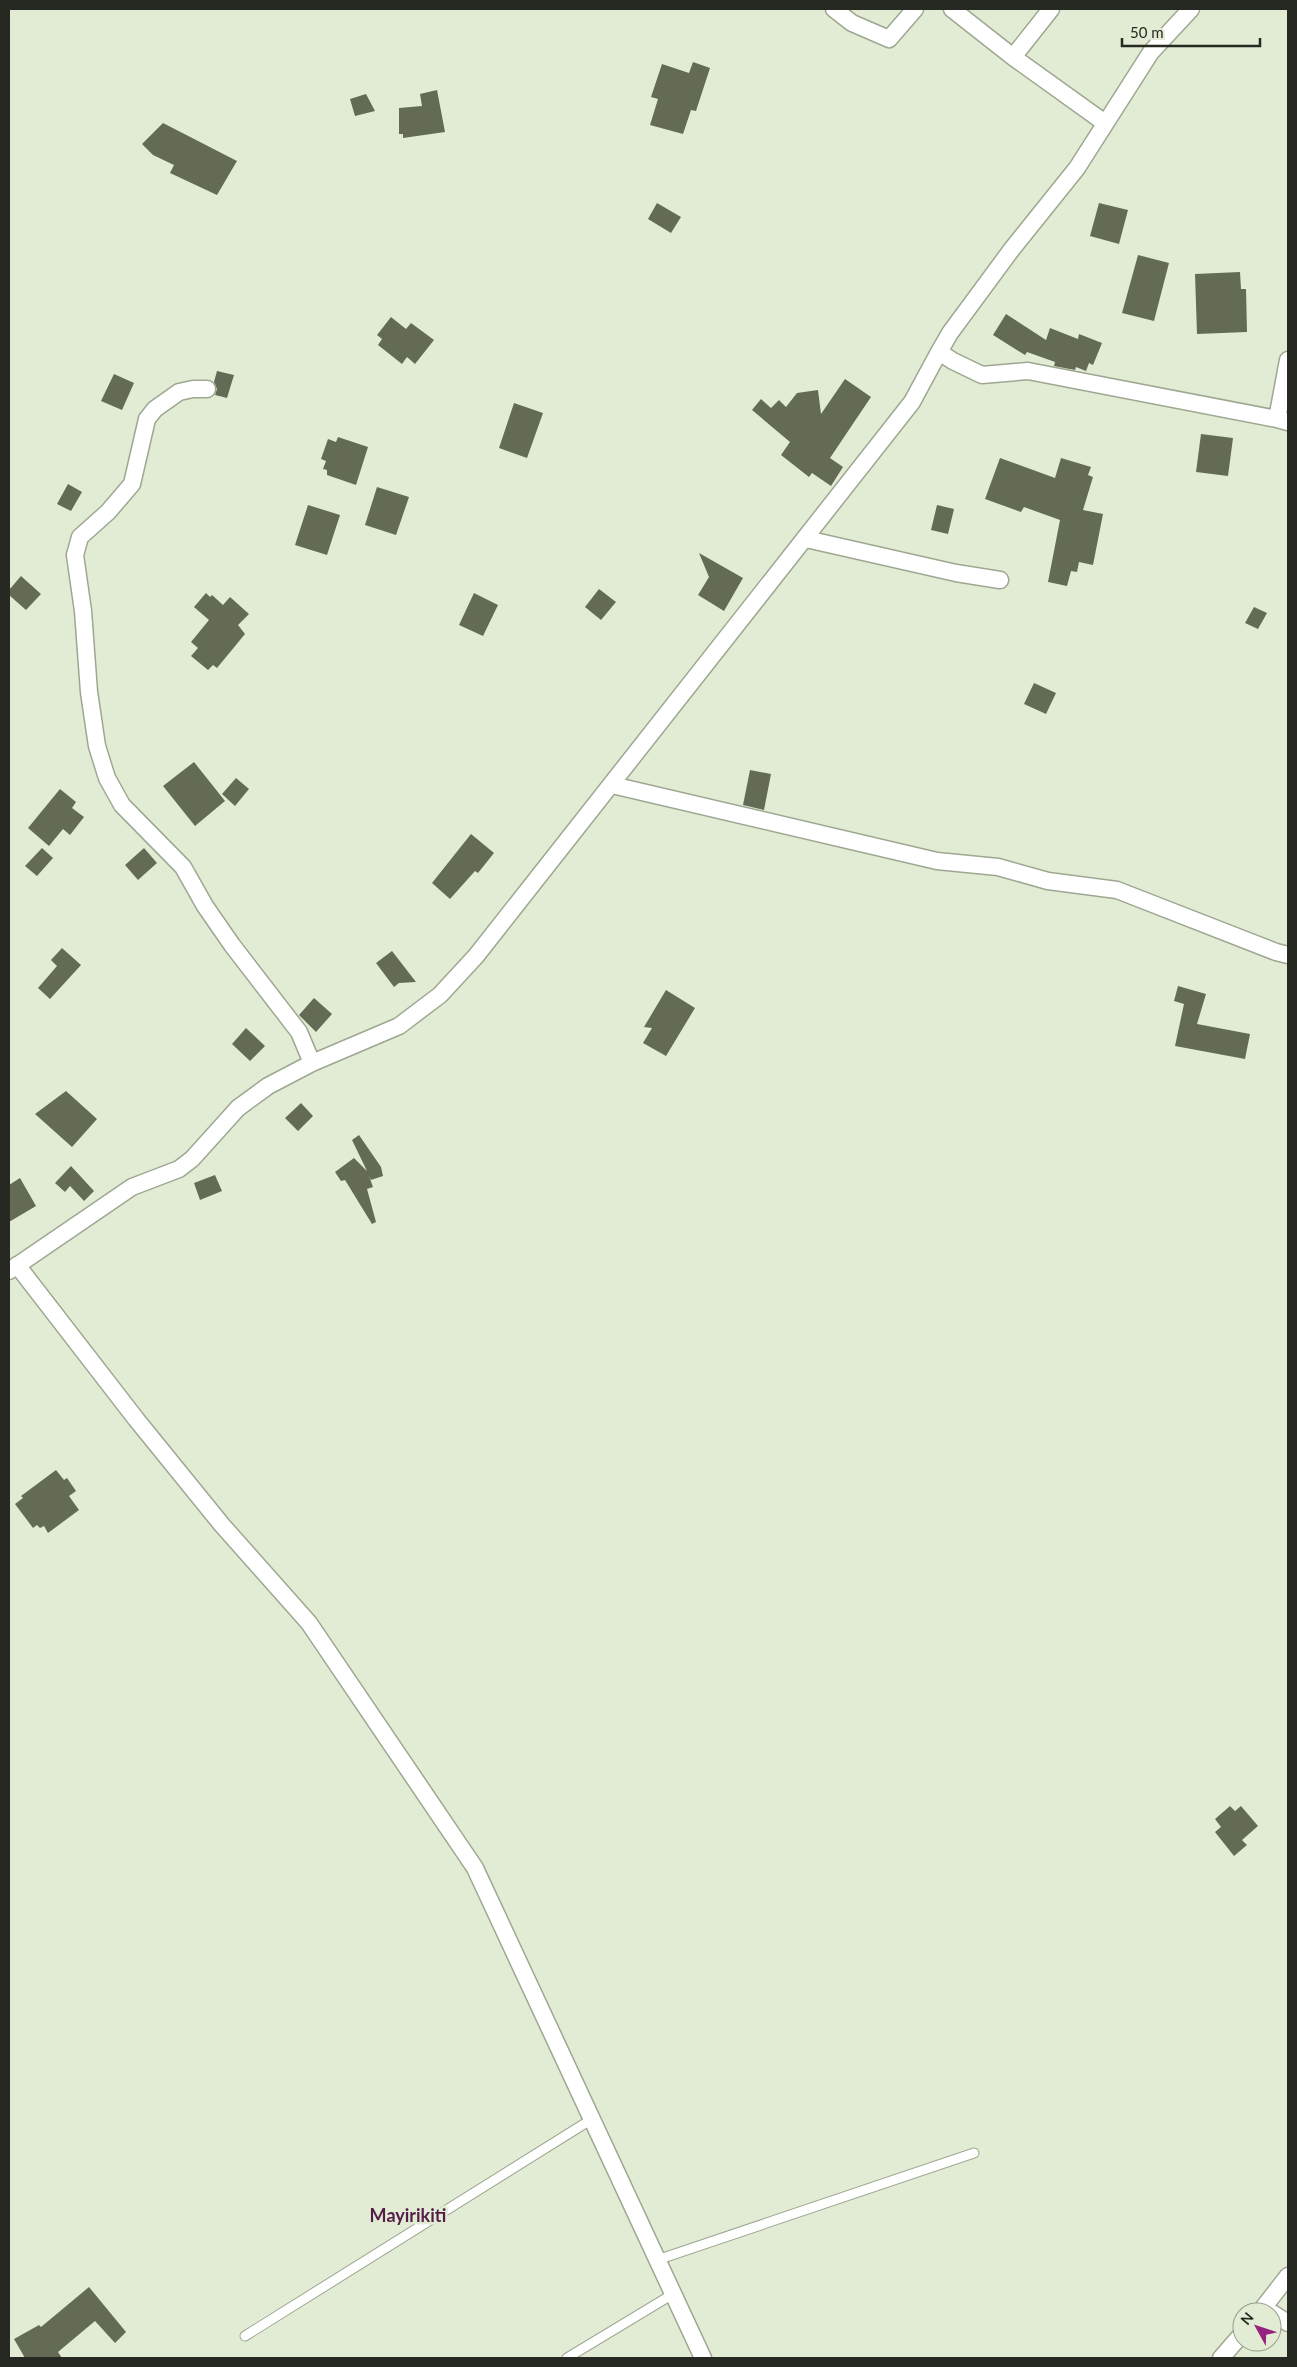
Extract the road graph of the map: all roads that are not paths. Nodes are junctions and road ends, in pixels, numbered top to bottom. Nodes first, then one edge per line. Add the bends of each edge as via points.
1 (834, 9) edge
2 (915, 9) edge
3 (952, 9) edge
4 (1051, 9) edge
5 (1191, 9) edge
6 (1013, 57) junction
7 (1105, 123) junction
8 (939, 352) junction
9 (1288, 360) edge
10 (207, 389) dead end
11 (1283, 421) edge
12 (806, 539) junction
13 (1000, 580) dead end
14 (612, 785) junction
15 (1288, 955) edge
16 (312, 1063) junction
17 (13, 1268) edge
18 (592, 2119) junction
19 (974, 2153) dead end
20 (658, 2260) junction
21 (1288, 2276) edge
22 (673, 2294) junction
23 (1272, 2302) edge
24 (245, 2336) dead end
25 (1232, 2345) edge
26 (567, 2358) edge
27 (703, 2358) edge
28 (1221, 2358) edge

1 - 2 street via 852,23 889,39
3 - 6 street
4 - 6 street
5 - 7 street via 1151,52
6 - 7 street
7 - 8 street via 1077,168 1012,249
8 - 11 street via 982,375 1028,371
8 - 12 street via 912,402
9 - 11 street
10 - 16 street via 180,392 155,409 147,419 132,484 108,512 80,536 75,556 97,746 107,778 122,805 182,867 212,917 298,1032
12 - 13 street via 956,574
12 - 14 street
14 - 15 street via 936,861 998,867 1048,881 1117,890
14 - 16 street via 476,956 440,995 399,1026
16 - 17 street via 249,1098 179,1169 132,1187
17 - 18 street via 222,1525 309,1624 475,1868
18 - 20 street
18 - 24 lane
19 - 20 lane
20 - 22 street
21 - 23 street
22 - 26 lane
22 - 27 street
25 - 28 street

